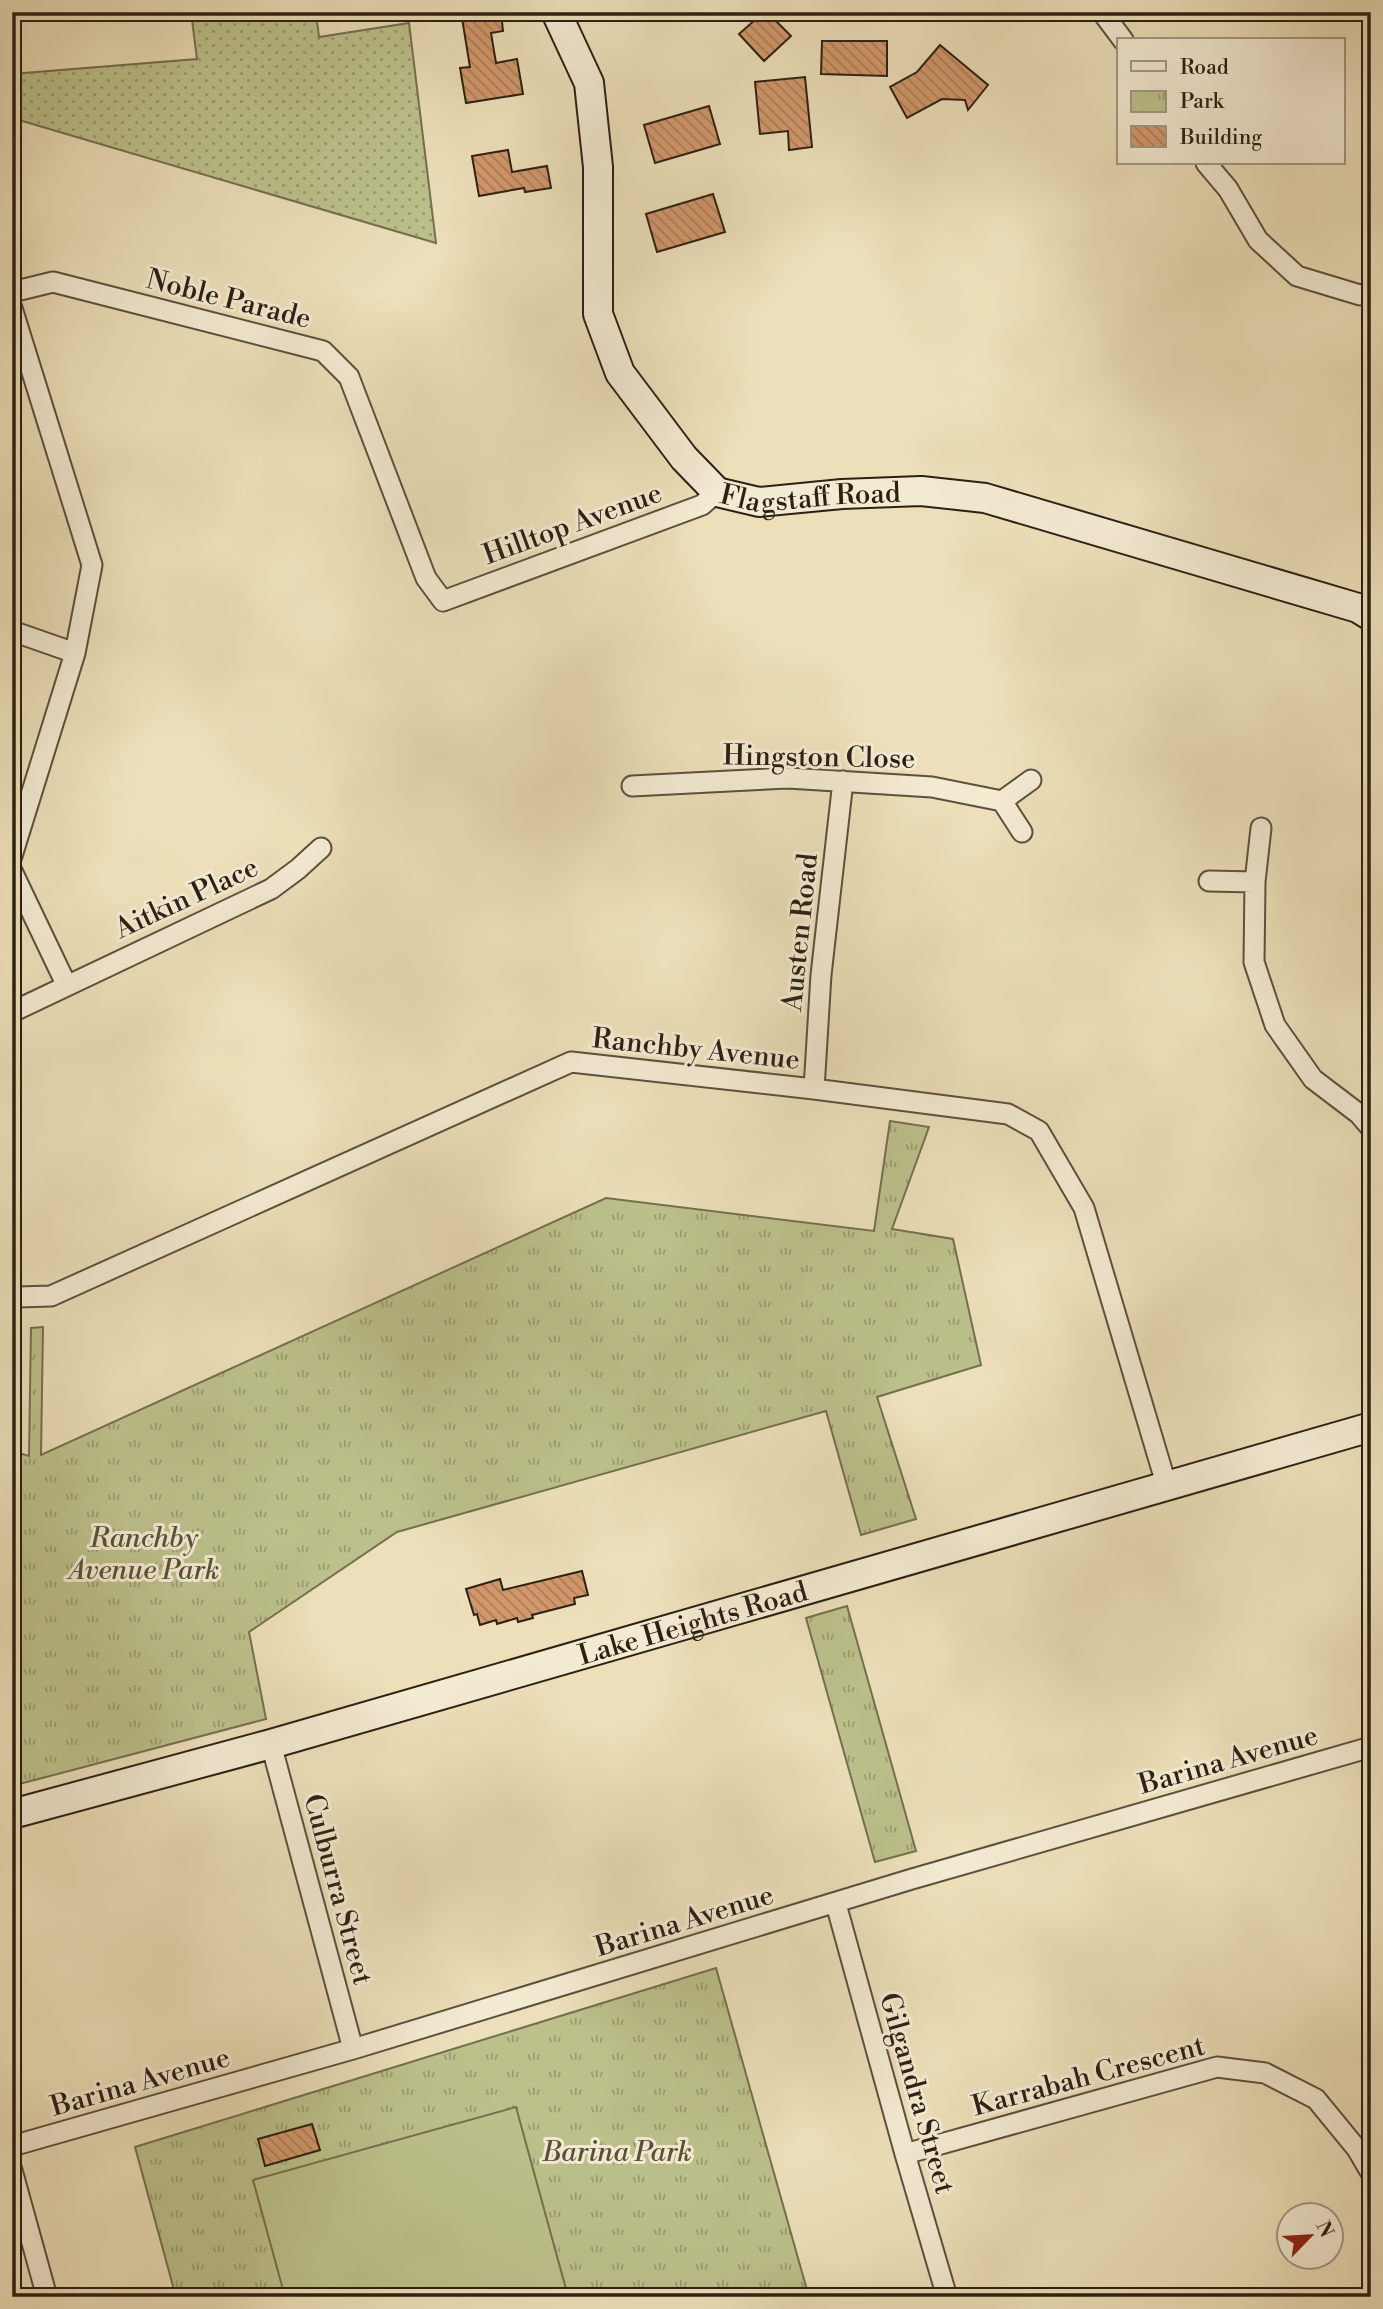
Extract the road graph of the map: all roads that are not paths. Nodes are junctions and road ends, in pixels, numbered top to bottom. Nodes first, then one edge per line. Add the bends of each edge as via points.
1 (556, 12) edge
2 (1102, 12) edge
3 (1122, 38) edge
4 (1207, 164) edge
5 (12, 292) edge
6 (1371, 294) edge
7 (12, 309) edge
8 (717, 492) junction
9 (443, 601) joint
10 (1371, 616) edge
11 (12, 631) edge
12 (75, 653) junction
13 (843, 780) junction
14 (1031, 780) dead end
15 (632, 786) dead end
16 (1002, 801) junction
17 (1261, 828) dead end
18 (1022, 832) dead end
19 (321, 848) dead end
20 (12, 856) edge
21 (12, 871) edge
22 (1209, 881) dead end
23 (1255, 882) junction
24 (66, 984) junction
25 (12, 1012) edge
26 (814, 1089) junction
27 (1371, 1128) edge
28 (12, 1294) edge
29 (1371, 1427) edge
30 (1167, 1487) junction
31 (271, 1744) junction
32 (1371, 1747) edge
33 (12, 1814) edge
34 (836, 1903) junction
35 (353, 2049) junction
36 (12, 2146) edge
37 (905, 2154) junction
38 (12, 2170) edge
39 (1371, 2173) edge
40 (47, 2297) edge
41 (947, 2297) edge

1 - 8 main road, Flagstaff Road via 589,83 598,167 598,314 620,373 684,458
2 - 3 street
4 - 6 street via 1228,189 1258,240 1297,276 1360,295
5 - 9 street, Noble Parade via 53,282 323,351 349,377 426,578
7 - 12 street via 92,565
8 - 9 street, Hilltop Avenue via 702,505
8 - 10 main road, Flagstaff Road via 759,502 921,491 985,498 1358,608
11 - 12 street
12 - 20 street
13 - 15 street, Hingston Close via 788,778
13 - 16 street, Hingston Close via 932,787
13 - 26 street, Austen Road via 821,975
14 - 16 street
16 - 18 street
17 - 23 street
19 - 24 street, Aitkin Place via 271,889
21 - 24 street
22 - 23 street
23 - 27 street via 1254,962 1275,1025 1313,1079
24 - 25 street, Aitkin Place
26 - 28 street, Ranchby Avenue via 571,1062 51,1296
26 - 30 street, Ranchby Avenue via 1008,1114 1039,1131 1084,1208
29 - 30 main road, Lake Heights Road
30 - 31 main road, Lake Heights Road
31 - 33 main road, Lake Heights Road
31 - 35 street, Culburra Street
32 - 34 street, Barina Avenue
34 - 35 street, Barina Avenue
34 - 37 street, Gilgandra Street
35 - 36 street, Barina Avenue
37 - 39 street, Karrabah Crescent via 1217,2067 1265,2073 1316,2099
37 - 41 street, Gilgandra Street
38 - 40 street

